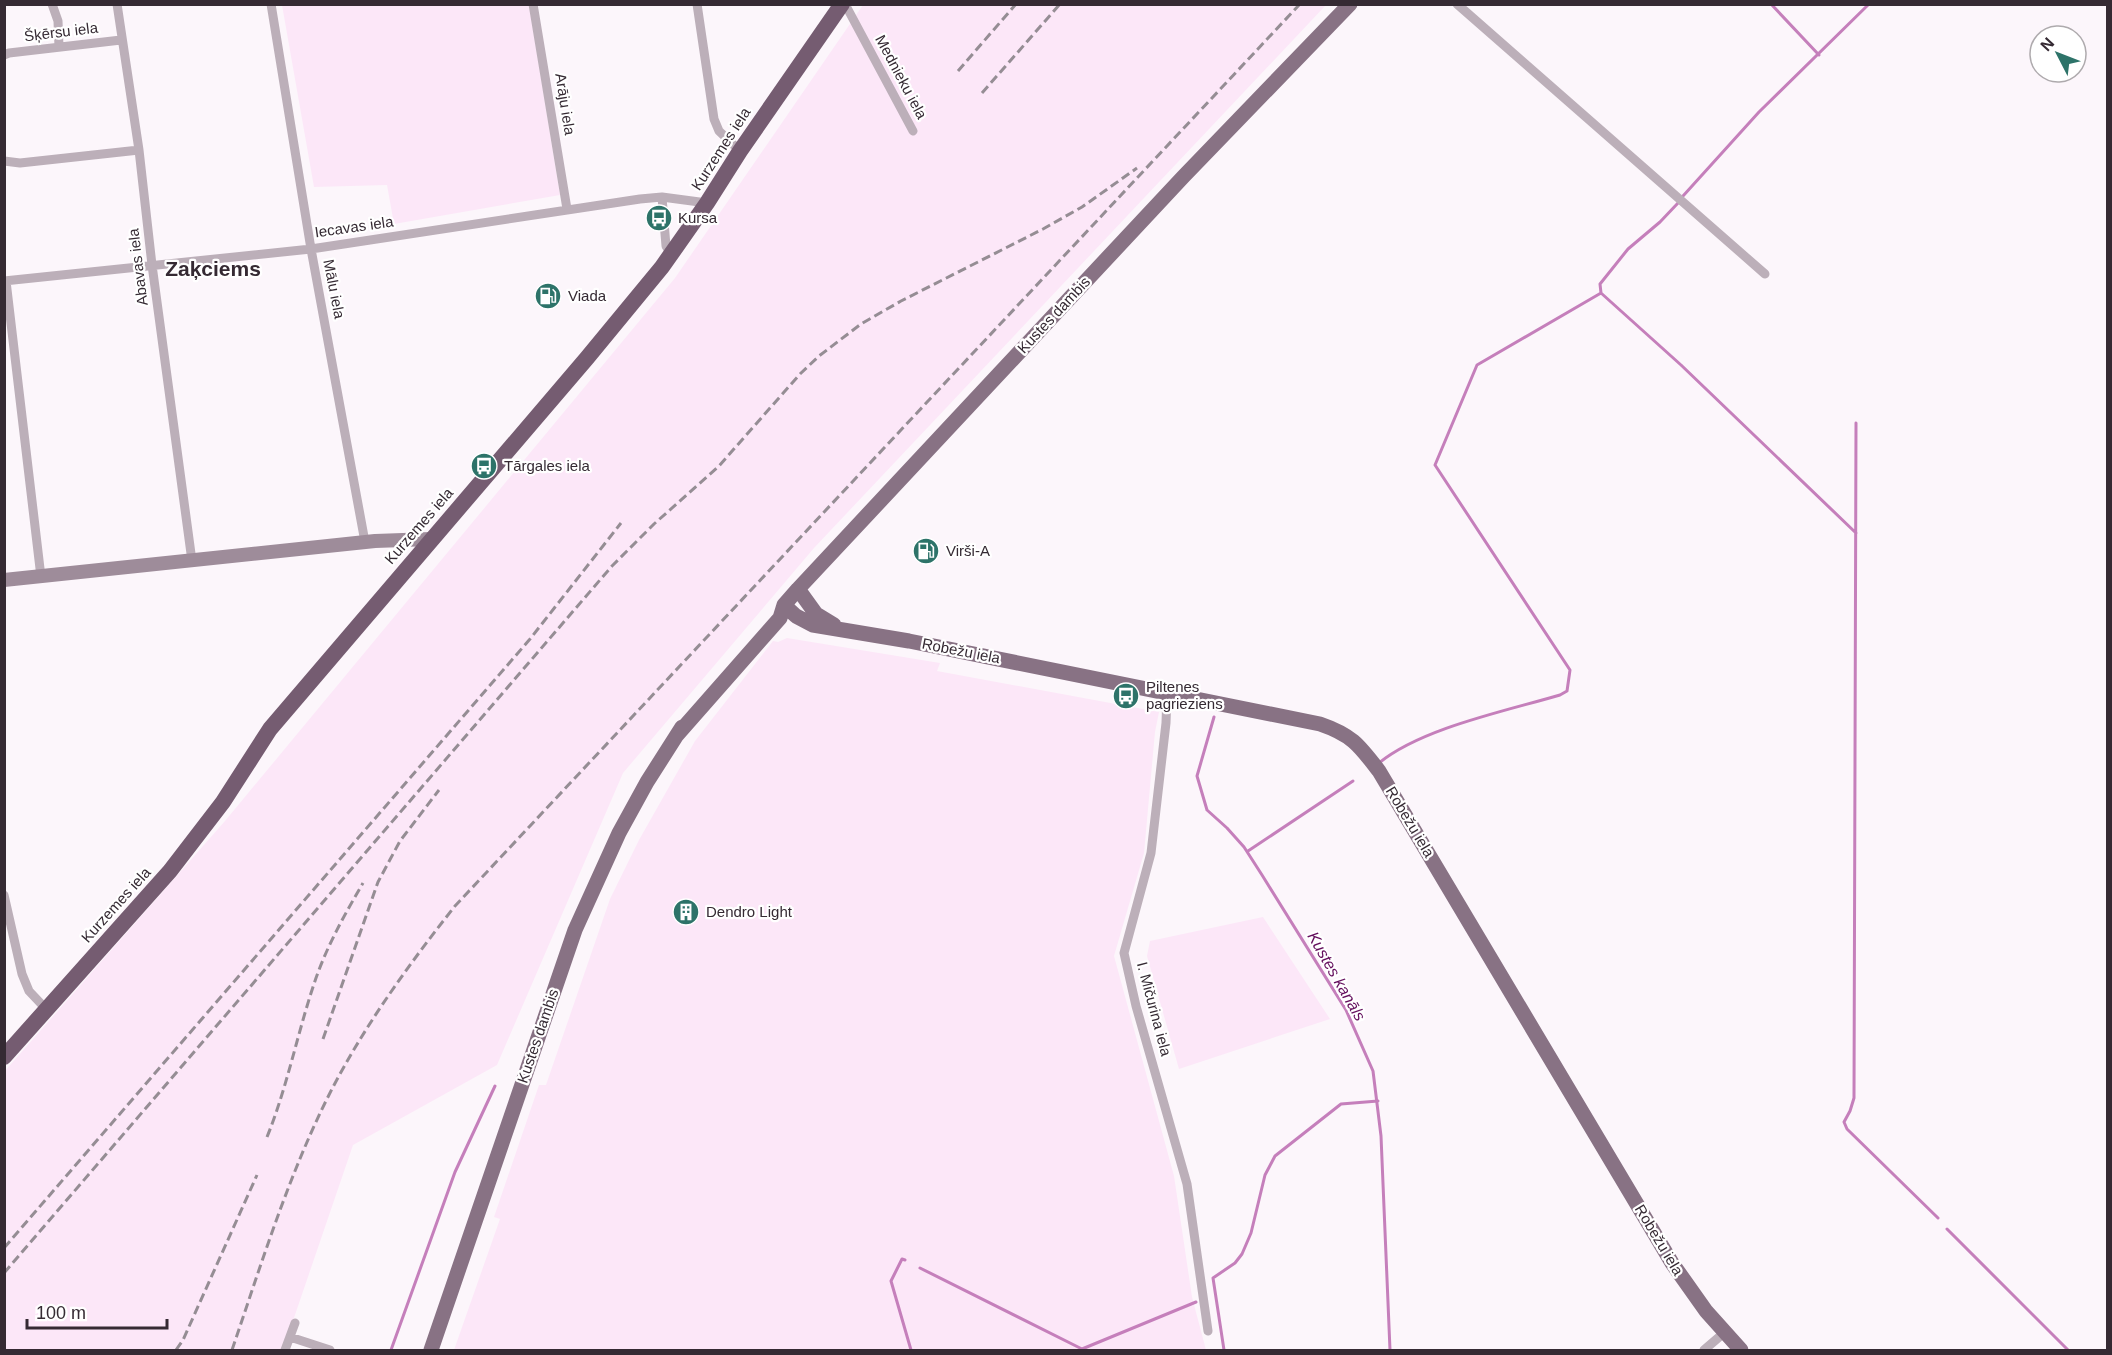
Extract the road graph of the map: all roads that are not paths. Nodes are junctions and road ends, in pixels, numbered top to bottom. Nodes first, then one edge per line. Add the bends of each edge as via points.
1 (52, 4) edge
2 (117, 4) edge
3 (271, 4) edge
4 (534, 4) edge
5 (698, 4) edge
6 (844, 4) edge
7 (1350, 4) edge
8 (1457, 4) edge
9 (121, 40) junction
10 (59, 47) junction
11 (4, 56) edge
12 (913, 131) dead end
13 (139, 150) junction
14 (740, 151) junction
15 (4, 161) edge
16 (662, 197) junction
17 (707, 203) junction
18 (567, 209) junction
19 (311, 249) junction
20 (671, 254) junction
21 (152, 266) junction
22 (1765, 274) dead end
23 (5, 281) edge
24 (431, 539) junction
25 (365, 542) junction
26 (192, 561) junction
27 (41, 577) junction
28 (4, 580) edge
29 (798, 589) junction
30 (784, 605) junction
31 (842, 629) junction
32 (1167, 693) junction
33 (4, 895) edge
34 (15, 943) junction
35 (4, 945) edge
36 (46, 1009) junction
37 (4, 1057) edge
38 (295, 1323) dead end
39 (1208, 1331) dead end
40 (1725, 1332) junction
41 (290, 1337) junction
42 (285, 1350) edge
43 (330, 1350) edge
44 (431, 1350) edge
45 (1704, 1350) edge
46 (1742, 1350) edge

1 - 10 street via 58,21
2 - 9 street, Abavas iela
3 - 19 street, Mālu iela
4 - 18 street, Arāju iela
5 - 14 street via 714,119 719,131
6 - 12 street, Mednieku iela
6 - 14 highway, Kurzemes iela
7 - 29 main road, Kustes dambis
8 - 22 street
9 - 10 street, Šķērsu iela
9 - 13 street, Abavas iela
10 - 11 street, Šķērsu iela
13 - 15 street via 20,163
13 - 21 street, Abavas iela
14 - 17 highway, Kurzemes iela
16 - 17 street, Iecavas iela
16 - 18 street, Iecavas iela
16 - 20 street via 666,246
17 - 20 highway, Kurzemes iela
18 - 19 street, Iecavas iela
19 - 21 street, Iecavas iela
19 - 25 street, Mālu iela
20 - 24 highway, Kurzemes iela
21 - 23 street, Iecavas iela
21 - 26 street, Abavas iela
23 - 27 street
24 - 25 street
24 - 36 highway, Kurzemes iela via 270,729 223,802 170,870
25 - 26 street
26 - 27 street
27 - 28 street
29 - 30 main road, Kustes dambis
29 - 31 main road, Robežu iela via 816,614
30 - 31 main road, Robežu iela via 813,625
30 - 44 main road, Kustes dambis via 780,618 676,735 619,833 575,930
31 - 32 main road, Robežu iela
32 - 39 street, I. Mičurina iela via 1151,853 1124,953 1187,1184
32 - 40 main road, Robežu iela via 1320,724 1341,731 1359,745 1379,771 1672,1263
33 - 34 street
34 - 35 street
34 - 36 street via 29,991
36 - 37 highway, Kurzemes iela
38 - 41 street
40 - 45 street
40 - 46 main road, Robežu iela
41 - 42 street
41 - 43 street

